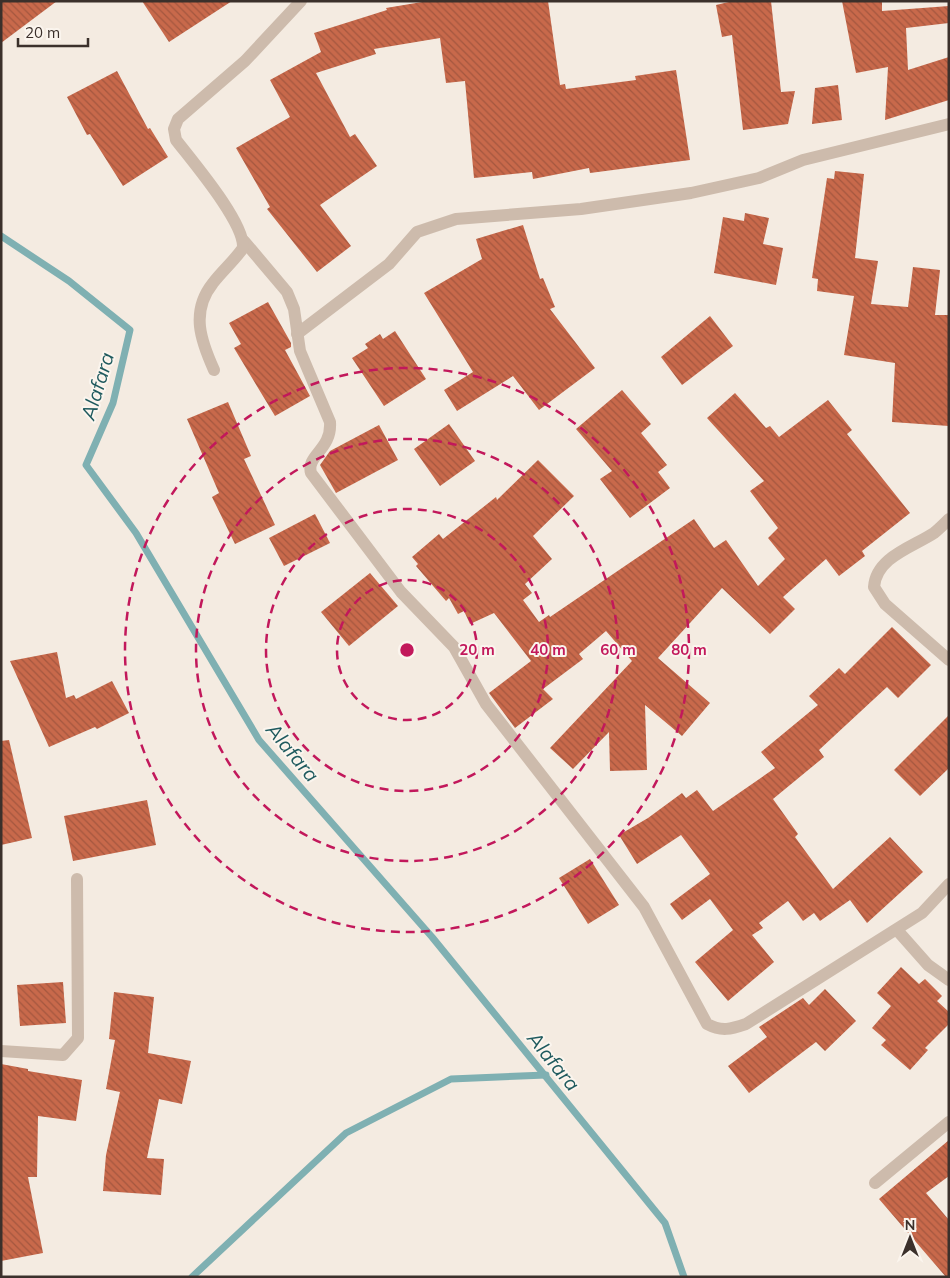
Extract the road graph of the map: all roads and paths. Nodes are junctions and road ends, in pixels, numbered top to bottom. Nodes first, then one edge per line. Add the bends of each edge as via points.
1 (301, 1) edge
2 (949, 124) edge
3 (244, 241) junction
4 (297, 334) junction
5 (214, 370) dead end
6 (949, 519) edge
7 (949, 660) edge
8 (77, 879) dead end
9 (949, 884) edge
10 (897, 930) junction
11 (949, 980) edge
12 (1, 1051) edge
13 (949, 1122) edge
14 (875, 1183) dead end

1 - 3 street via 245,61 178,119 174,129 176,140 227,209
2 - 4 street via 802,160 759,178 691,193 440,224 418,232 389,264
3 - 4 street via 287,292 294,309
3 - 5 street via 243,248 204,298 199,320 201,339
4 - 10 street via 300,351 330,422 326,445 311,460 311,473 401,592 454,647 486,704 644,907 706,1024 717,1030 729,1030 746,1024
6 - 7 street via 935,532 890,558 878,572 874,586 885,604
8 - 12 street via 78,1038 63,1055
9 - 10 street via 922,913
10 - 11 street via 928,964
13 - 14 street

